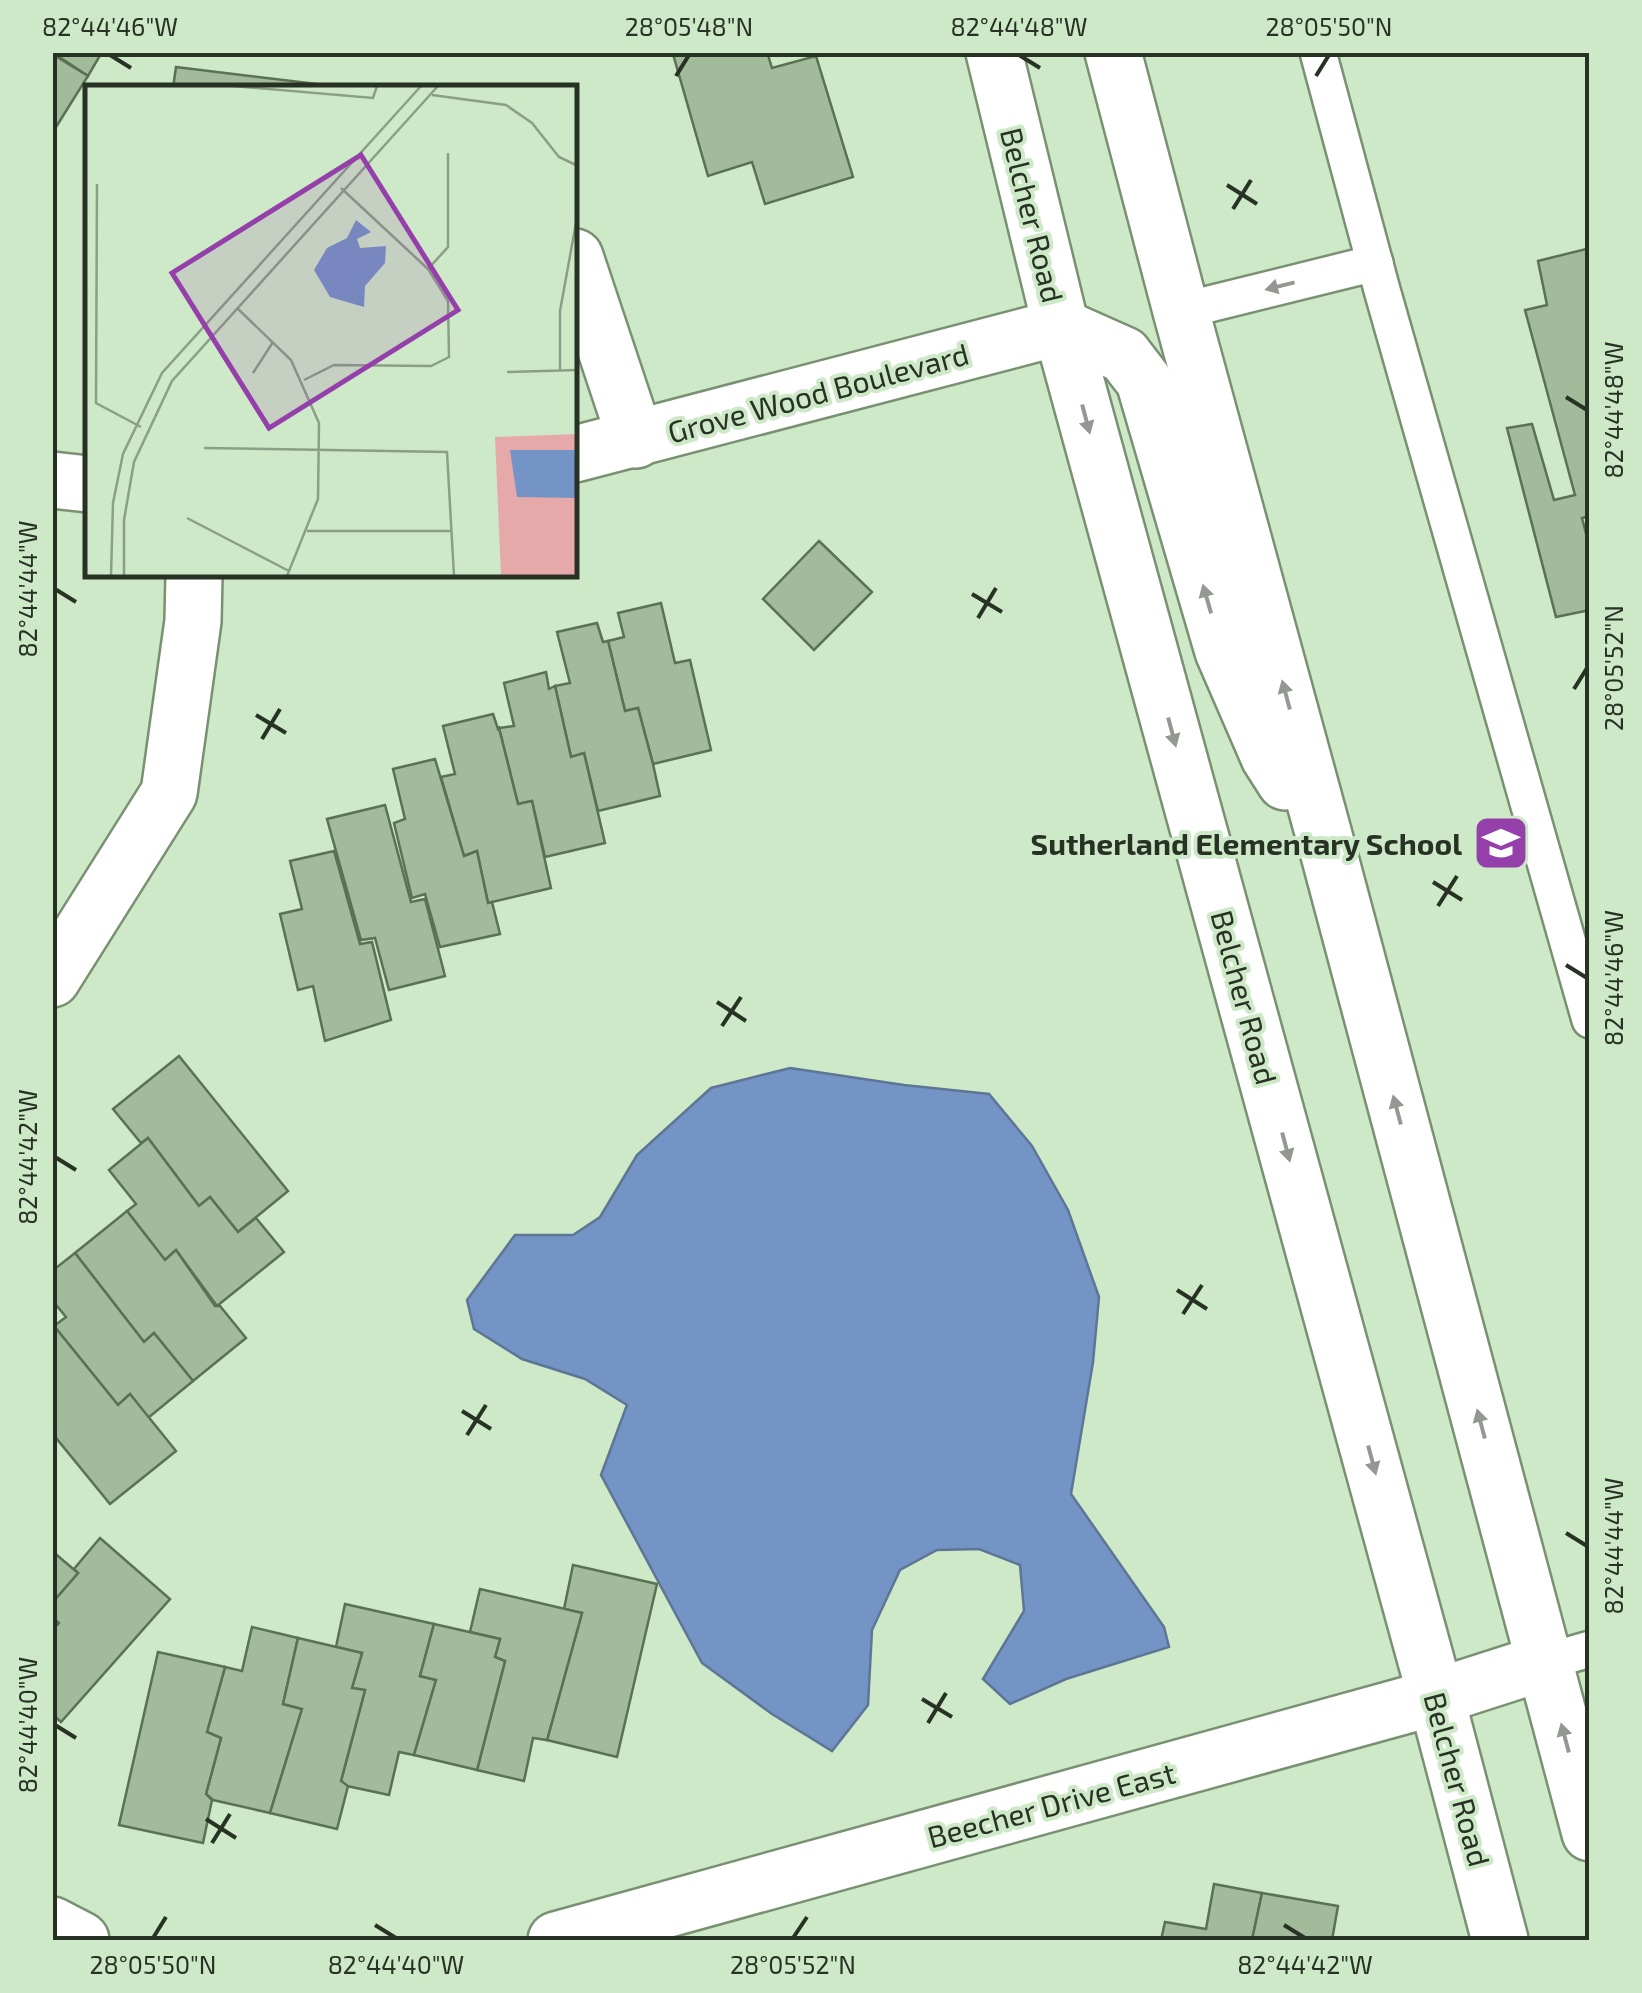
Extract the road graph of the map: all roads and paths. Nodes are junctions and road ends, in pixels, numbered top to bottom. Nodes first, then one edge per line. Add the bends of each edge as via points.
1 (994, 52) edge
2 (1114, 52) edge
3 (1318, 52) edge
4 (1374, 263) junction
5 (578, 267) edge
6 (1180, 311) junction
7 (1061, 328) junction
8 (636, 440) junction
9 (578, 453) edge
10 (52, 480) edge
11 (85, 484) edge
12 (194, 578) edge
13 (1326, 843) junction
14 (52, 978) edge
15 (1590, 1020) edge
16 (1567, 1656) edge
17 (1436, 1697) junction
18 (1590, 1833) edge
19 (52, 1925) edge
20 (82, 1940) edge
21 (556, 1940) edge
22 (1500, 1940) edge

1 - 7 main road, Belcher Road
2 - 6 main road
3 - 4 lane
4 -> 6 lane
4 - 15 lane
5 - 8 main road
13 -> 6 main road
7 - 8 main road, Grove Wood Boulevard
13 -> 7 main road via 1269,757 1223,652 1144,380 1124,355
7 -> 17 main road, Belcher Road
8 - 9 main road, Grove Wood Boulevard
10 - 11 main road
12 - 14 main road via 170,793
16 -> 13 main road
16 - 17 main road, Beecher Drive East
18 -> 16 main road
17 - 21 main road, Beecher Drive East
17 - 22 main road, Belcher Road
19 - 20 main road

